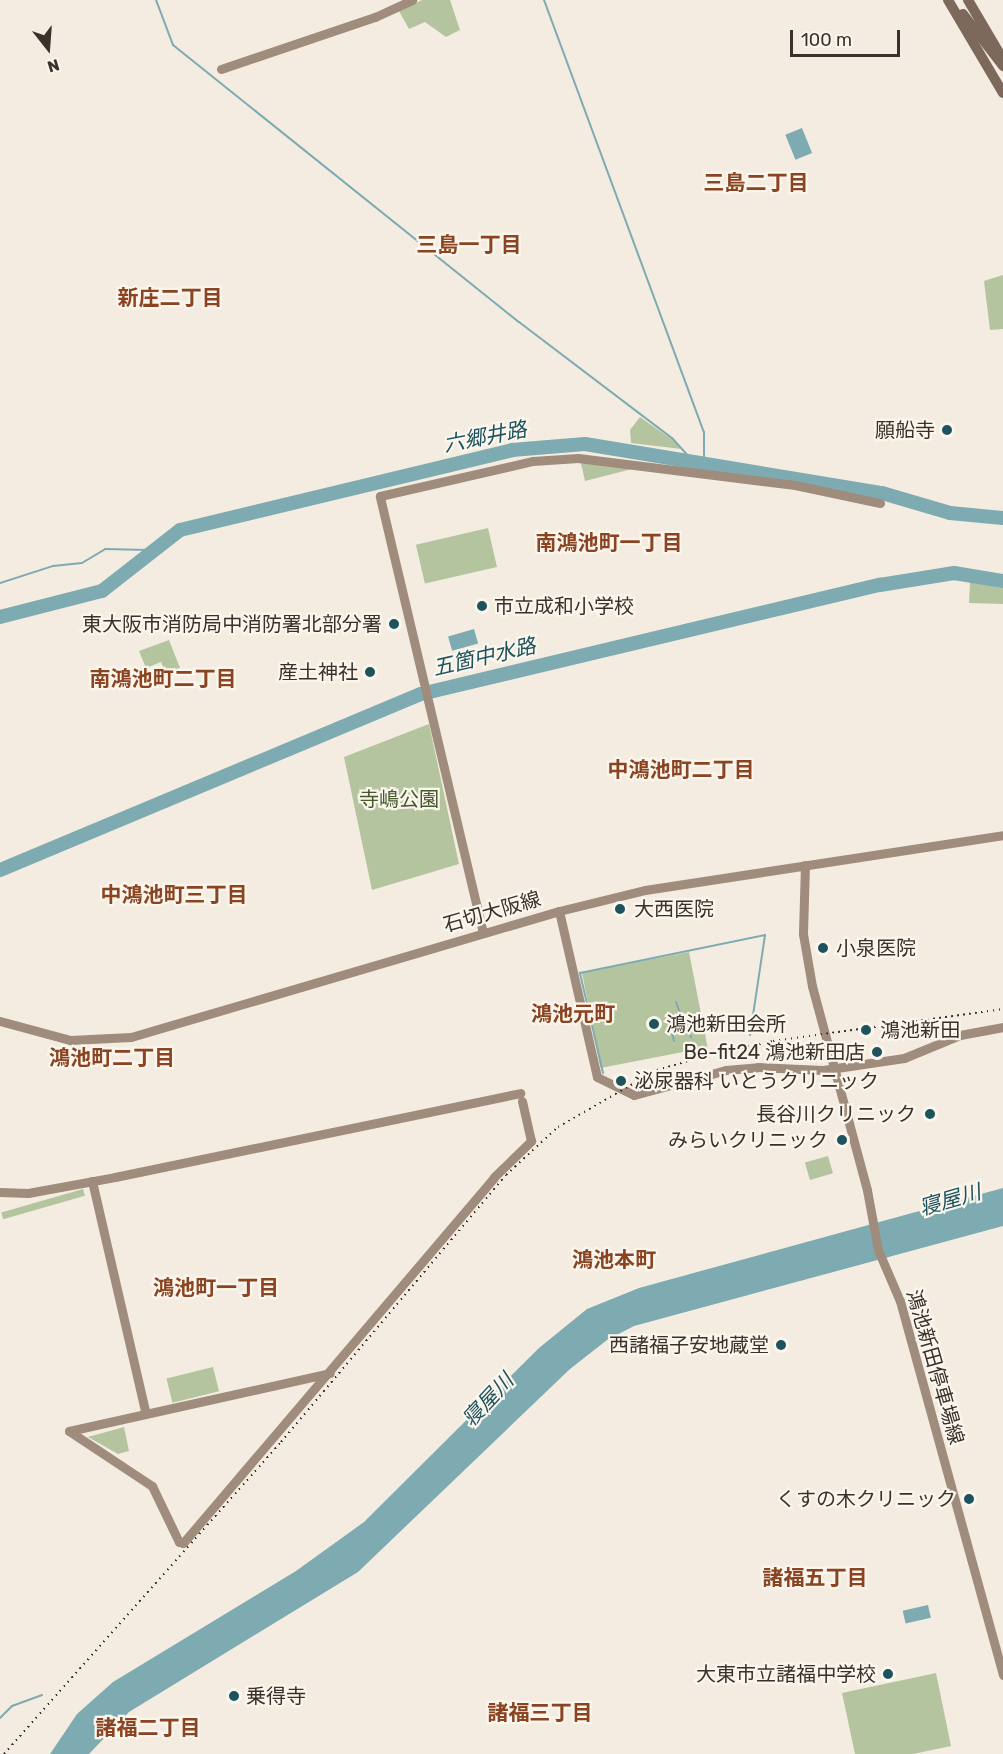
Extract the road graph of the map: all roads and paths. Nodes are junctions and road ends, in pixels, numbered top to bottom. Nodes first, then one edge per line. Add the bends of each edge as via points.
1 (412, 0) edge
2 (948, 0) edge
3 (954, 0) edge
4 (968, 0) edge
5 (1003, 58) edge
6 (1003, 66) edge
7 (221, 69) dead end
8 (1003, 93) edge
9 (880, 503) dead end
10 (1003, 835) edge
11 (805, 865) junction
12 (559, 911) junction
13 (483, 933) junction
14 (0, 1021) edge
15 (1003, 1027) edge
16 (834, 1069) junction
17 (92, 1181) junction
18 (0, 1192) edge
19 (330, 1373) junction
20 (146, 1414) junction
21 (1003, 1675) edge

1 - 7 street via 375,17
2 - 8 main road
3 - 6 main road
4 - 5 main road
9 - 13 street via 795,485 578,458 533,461 380,496
10 - 11 street, 石切大阪線
11 - 12 street, 石切大阪線 via 645,890
11 - 16 street, 鴻池新田停車場線 via 806,959
12 - 13 street, 石切大阪線
12 - 16 street via 600,1080 639,1095 726,1070
13 - 14 street, 石切大阪線 via 131,1037 70,1040
15 - 16 street via 960,1035 909,1057
16 - 21 street, 鴻池新田停車場線 via 868,1195 880,1259 900,1301
17 - 18 street via 28,1192
17 - 19 street via 521,1097 531,1141 494,1177
17 - 20 street
19 - 20 street
19 - 20 street via 183,1543 152,1486 69,1431

